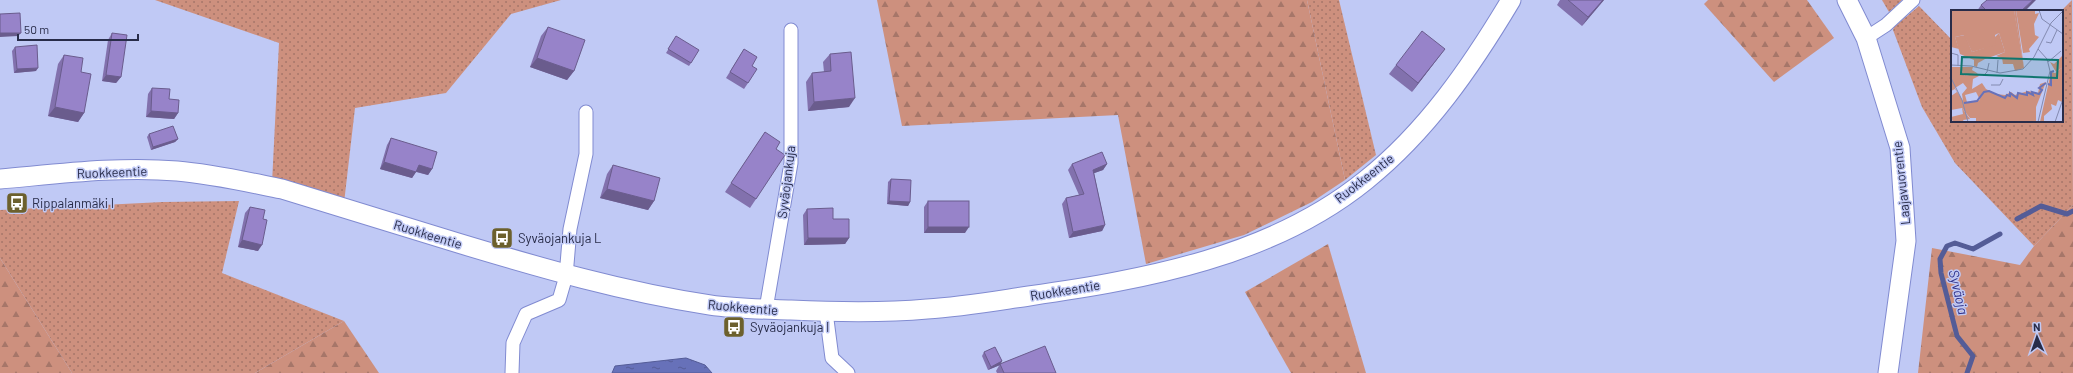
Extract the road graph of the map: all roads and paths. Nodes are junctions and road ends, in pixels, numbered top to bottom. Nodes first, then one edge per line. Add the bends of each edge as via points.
1 (1510, 0) edge
2 (1847, 0) edge
3 (1913, 0) edge
4 (791, 30) dead end
5 (1866, 38) junction
6 (586, 112) dead end
7 (0, 179) edge
8 (566, 276) junction
9 (766, 309) junction
10 (826, 312) junction
11 (512, 373) edge
12 (848, 373) edge
13 (1888, 373) edge

1 - 10 street, Ruokkeentie via 1469,67 1441,104 1401,148 1366,180 1337,200 1277,234 1228,254 1122,281 970,305
2 - 5 street, Laajavuorentie
3 - 5 street via 1886,25
4 - 9 street, Syväojankuja via 791,163
5 - 13 street, Laajavuorentie via 1900,148 1906,241
6 - 8 street via 586,154 570,229
7 - 8 street, Ruokkeentie via 129,171 176,171 211,175 282,189
8 - 9 street, Ruokkeentie via 712,305
8 - 11 street via 559,300 526,314 513,343
9 - 10 street, Ruokkeentie
10 - 12 street via 832,358

